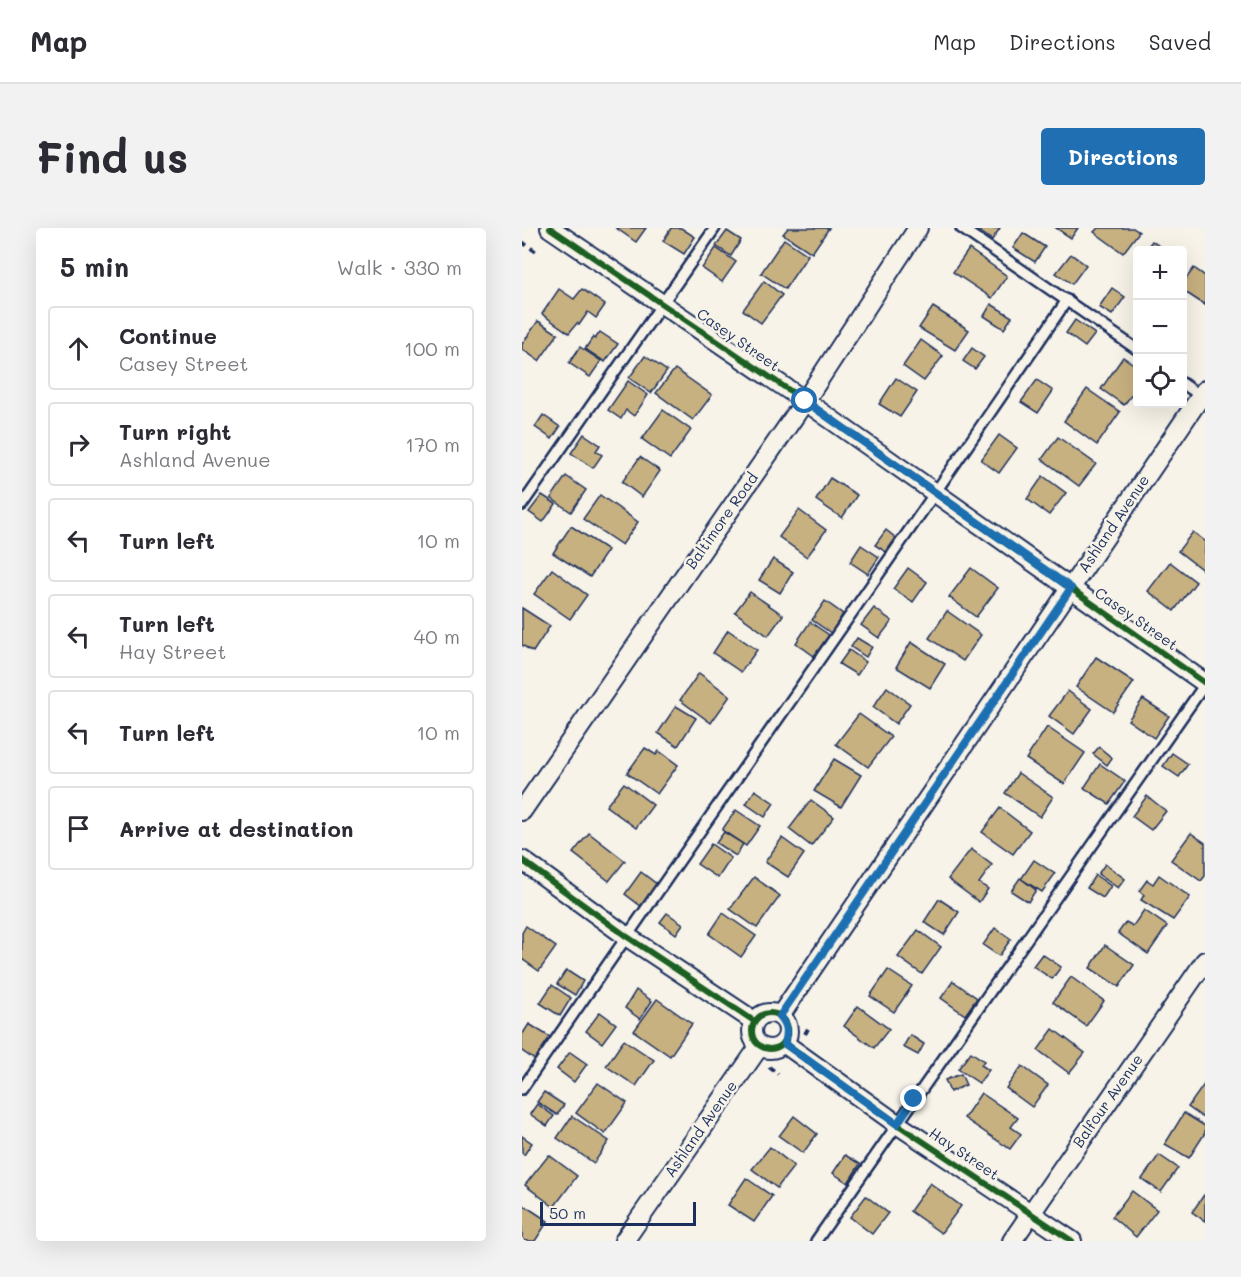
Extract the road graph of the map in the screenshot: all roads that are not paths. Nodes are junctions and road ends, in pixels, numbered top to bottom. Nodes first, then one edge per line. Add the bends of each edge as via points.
1 (550, 228) edge
2 (715, 228) edge
3 (918, 228) edge
4 (961, 228) edge
5 (1067, 300) junction
6 (662, 303) junction
7 (1133, 347) edge
8 (1187, 385) edge
9 (1203, 393) edge
10 (805, 401) junction
11 (936, 493) junction
12 (522, 505) edge
13 (1071, 588) junction
14 (1205, 683) edge
15 (522, 811) edge
16 (522, 860) edge
17 (626, 936) junction
18 (1205, 961) edge
19 (780, 1016) junction
20 (753, 1021) junction
21 (785, 1044) junction
22 (759, 1047) junction
23 (522, 1089) edge
24 (897, 1124) junction
25 (1030, 1214) junction
26 (624, 1241) edge
27 (816, 1241) edge
28 (1012, 1241) edge
29 (1072, 1241) edge

1 - 6 street, Casey Street
2 - 6 lane
3 - 10 street, Baltimore Road
4 - 5 lane
5 - 7 lane
5 - 11 lane
6 - 10 street, Casey Street
6 - 12 lane
8 - 9 lane
9 - 13 street, Ashland Avenue
10 - 11 street, Casey Street
10 - 15 street, Baltimore Road
11 - 13 street, Casey Street
11 - 17 lane
13 - 14 street, Casey Street
13 - 19 street, Ashland Avenue
14 - 24 lane
16 - 17 street
17 - 20 street
17 - 23 lane
18 - 25 street, Balfour Avenue
19 - 20 street via 771,1013
19 - 21 street via 788,1033
20 - 22 street via 751,1035
21 - 22 street via 772,1050
21 - 24 street, Hay Street
22 - 26 street, Ashland Avenue
24 - 25 street, Hay Street
24 - 27 lane
25 - 28 street, Balfour Avenue
25 - 29 street, Hay Street

